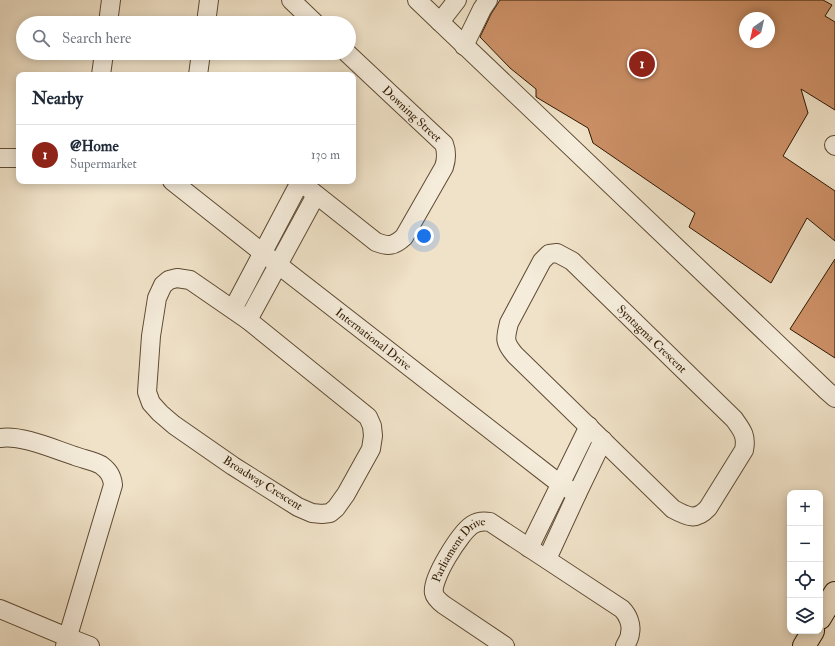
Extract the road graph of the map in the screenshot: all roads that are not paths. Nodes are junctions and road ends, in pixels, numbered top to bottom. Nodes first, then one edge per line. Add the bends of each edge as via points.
1 (111, 0) edge
2 (209, 0) edge
3 (291, 0) edge
4 (417, 0) edge
5 (457, 0) edge
6 (488, 0) edge
7 (109, 16) edge
8 (207, 16) edge
9 (308, 16) edge
10 (440, 22) junction
11 (464, 46) junction
12 (103, 60) edge
13 (200, 60) edge
14 (354, 60) edge
15 (101, 72) edge
16 (198, 72) edge
17 (0, 158) edge
18 (16, 158) edge
19 (176, 184) edge
20 (298, 184) edge
21 (303, 184) edge
22 (316, 195) junction
23 (263, 253) junction
24 (278, 264) junction
25 (233, 309) junction
26 (248, 320) junction
27 (835, 398) edge
28 (589, 426) junction
29 (0, 438) edge
30 (603, 440) junction
31 (560, 484) junction
32 (576, 494) junction
33 (529, 548) junction
34 (547, 559) junction
35 (835, 593) edge
36 (0, 609) edge
37 (823, 613) edge
38 (810, 634) edge
39 (66, 642) edge
40 (90, 646) edge
41 (505, 646) edge
42 (625, 646) edge
43 (804, 646) edge

1 - 7 street
2 - 8 street
3 - 9 street
4 - 10 street
5 - 10 street
6 - 11 street
10 - 11 street
11 - 27 street
12 - 15 street
13 - 16 street
14 - 22 street, Downing Street via 444,144 446,161 404,237 391,246 376,242
17 - 18 street
19 - 23 street, International Drive
20 - 23 street, Downing Street
21 - 22 street, Downing Street
22 - 24 street
23 - 24 street, International Drive
23 - 25 street
24 - 26 street
24 - 31 street, International Drive
25 - 26 street, Broadway Crescent
25 - 26 street, Broadway Crescent via 190,280 177,278 163,285 157,298 151,336 147,392 151,403 174,425 298,507 312,514 330,513 346,494 371,449 372,426 368,417
28 - 30 street, Syntagma Crescent
28 - 30 street, Syntagma Crescent via 515,355 506,340 509,323 542,261 549,254 557,253 572,261 734,419 743,431 745,442 744,450 708,508 704,513 692,517 674,509
28 - 31 street
29 - 39 street via 29,441 100,464 112,478 113,485
30 - 32 street
31 - 32 street, International Drive
31 - 33 street
32 - 34 street
33 - 34 street, Parliament Drive
33 - 41 street, Parliament Drive via 490,522 474,524 450,551 434,584 437,599
34 - 42 street, Parliament Drive via 626,613 631,633
35 - 37 main road
36 - 39 street
38 - 43 main road
39 - 40 street

